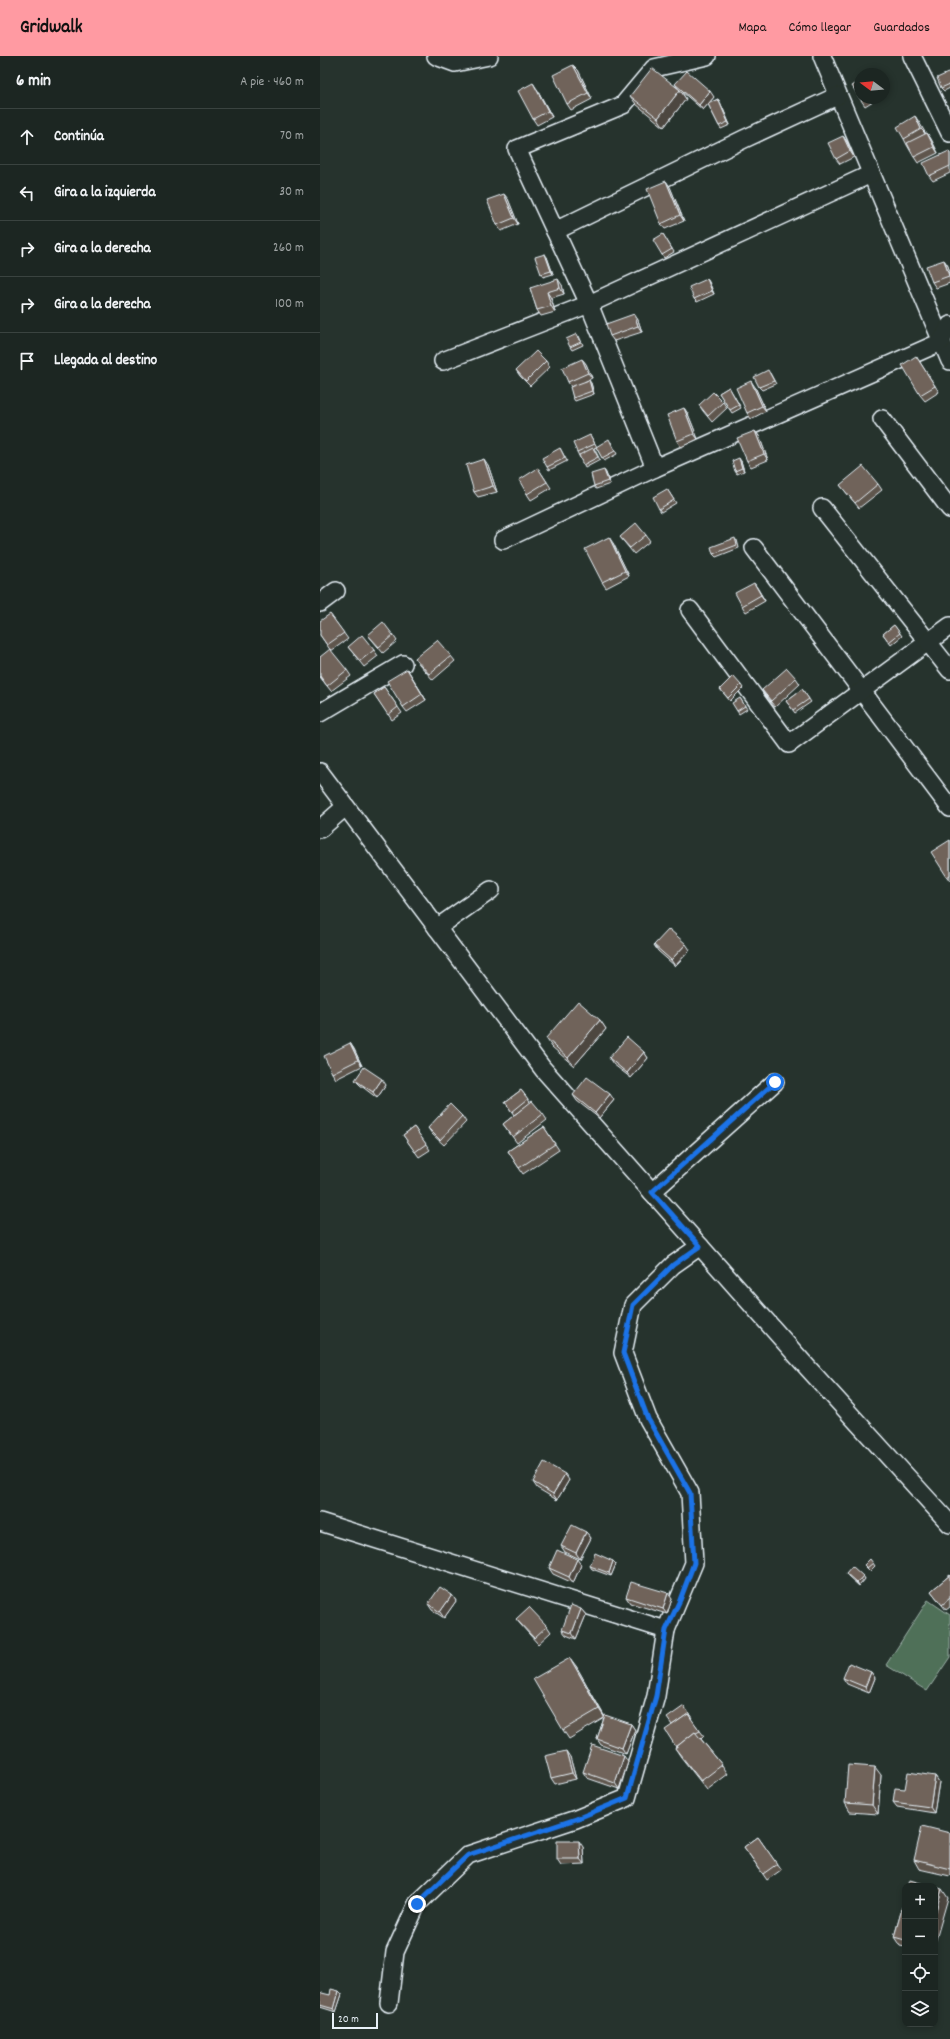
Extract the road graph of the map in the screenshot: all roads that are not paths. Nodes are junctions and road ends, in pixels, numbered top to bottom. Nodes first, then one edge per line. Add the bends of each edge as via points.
1 (436, 56) edge
2 (489, 56) edge
3 (707, 56) edge
4 (822, 56) edge
5 (912, 56) edge
6 (837, 96) junction
7 (950, 133) edge
8 (870, 174) junction
9 (555, 231) junction
10 (589, 304) junction
11 (950, 325) edge
12 (941, 342) junction
13 (443, 361) dead end
14 (950, 361) edge
15 (882, 419) dead end
16 (654, 468) junction
17 (822, 508) dead end
18 (950, 510) edge
19 (503, 540) dead end
20 (754, 548) dead end
21 (336, 591) dead end
22 (320, 603) edge
23 (690, 610) dead end
24 (950, 626) edge
25 (928, 642) junction
26 (403, 664) dead end
27 (950, 670) edge
28 (862, 691) junction
29 (320, 713) edge
30 (320, 772) edge
31 (345, 807) junction
32 (950, 808) edge
33 (320, 829) edge
34 (492, 890) dead end
35 (437, 928) junction
36 (775, 1082) dead end
37 (652, 1192) junction
38 (700, 1246) junction
39 (320, 1522) edge
40 (950, 1524) edge
41 (666, 1630) junction
42 (389, 2003) dead end

1 - 2 street via 455,63
3 - 9 street via 654,68 624,105 516,149
4 - 6 street
5 - 7 street
6 - 8 street
6 - 9 street
8 - 10 street
8 - 12 street
9 - 10 street
10 - 13 street
10 - 16 street
11 - 12 street
12 - 14 street
12 - 16 street
15 - 18 street
16 - 19 street
17 - 25 street
20 - 28 street
21 - 22 street
23 - 28 street via 789,744
24 - 25 street
25 - 27 street
25 - 28 street
26 - 29 street
28 - 32 street
30 - 31 street
31 - 33 street
31 - 35 street
34 - 35 street
35 - 37 street via 543,1069
36 - 37 street
37 - 38 street
38 - 40 street
38 - 41 street via 673,1265 633,1305 623,1353 648,1419 690,1493 694,1563
39 - 41 street
41 - 42 street via 656,1696 627,1798 576,1819 468,1855 417,1904 395,1952

